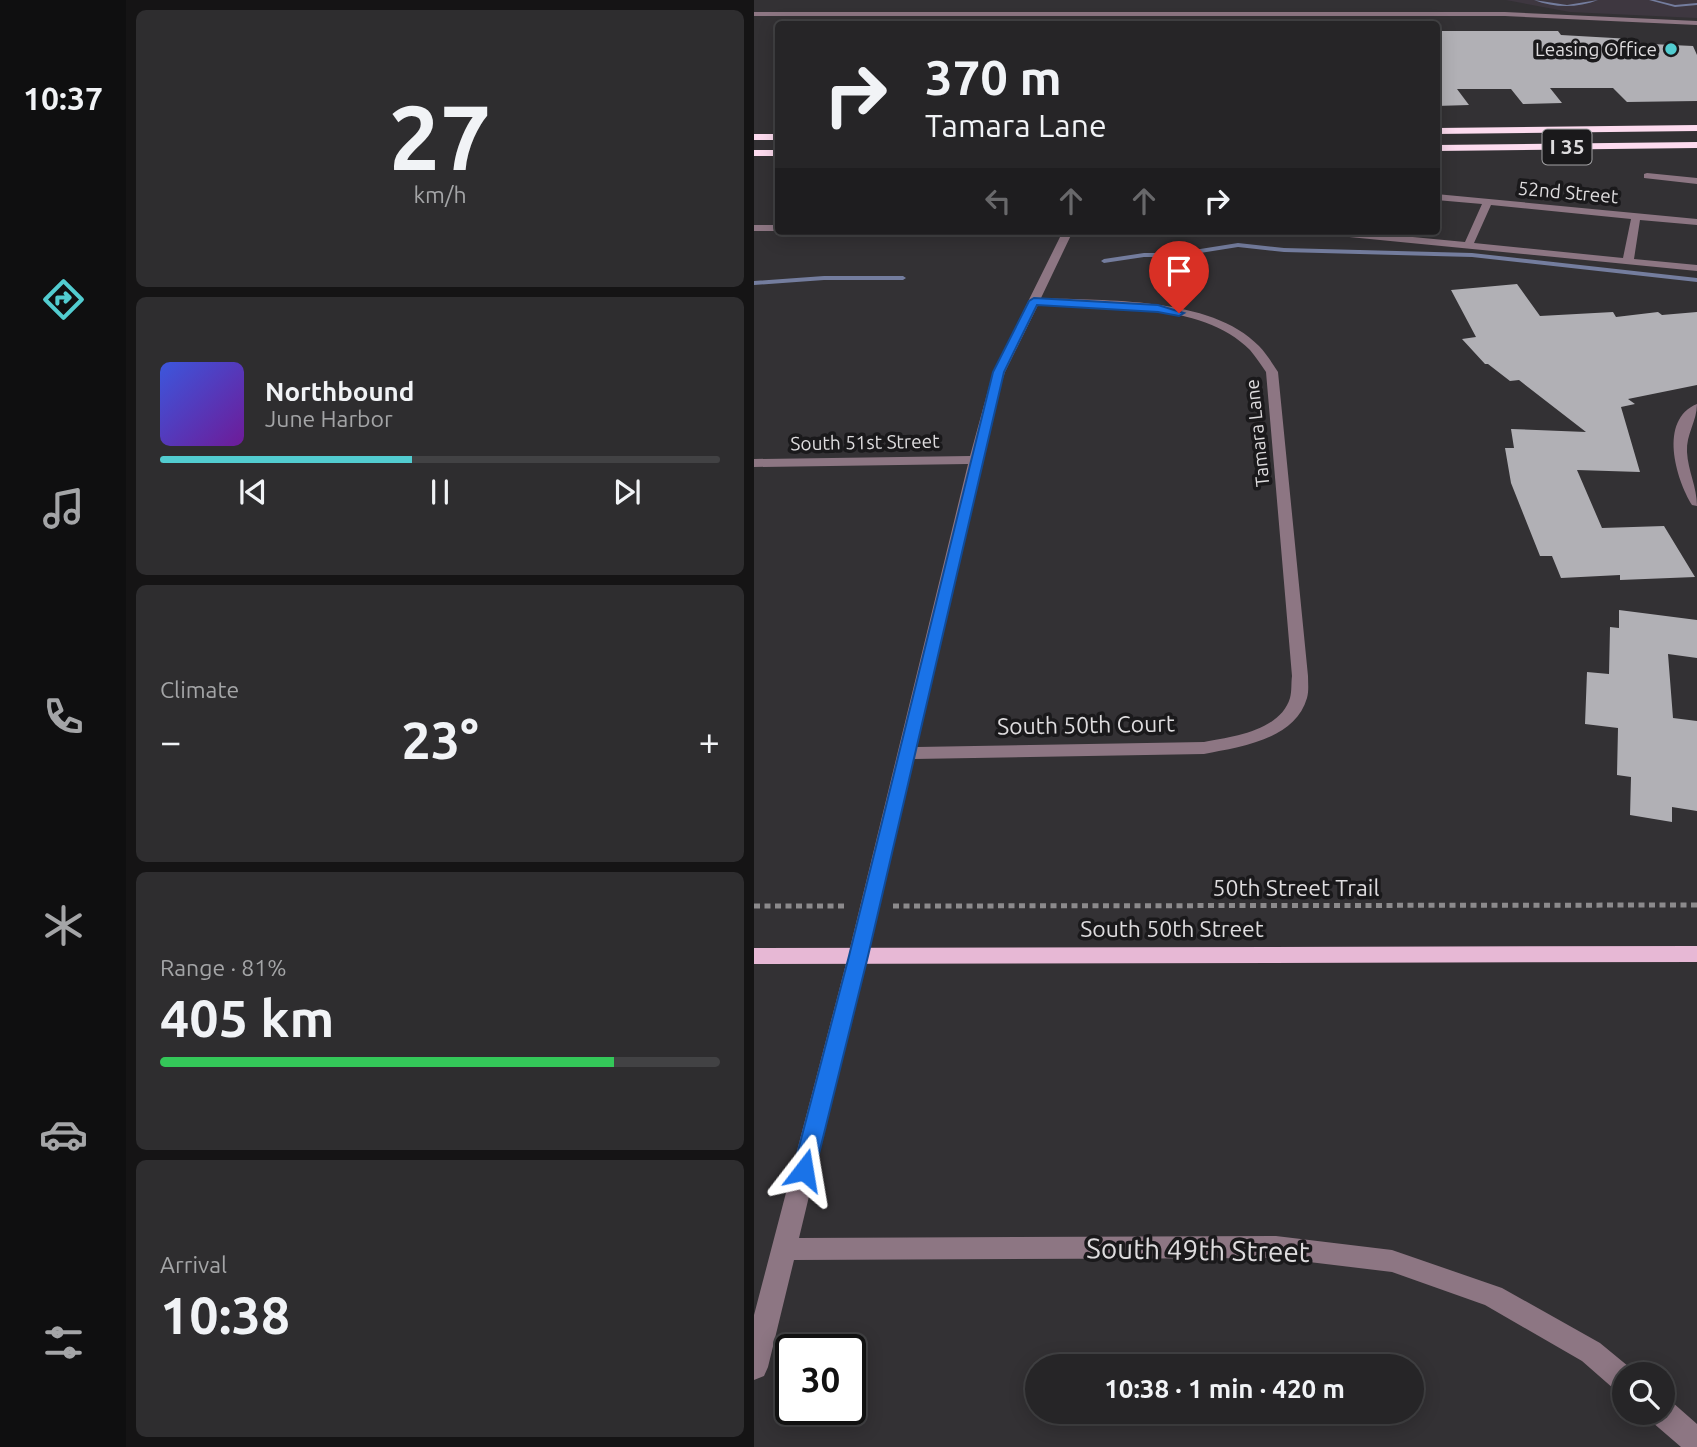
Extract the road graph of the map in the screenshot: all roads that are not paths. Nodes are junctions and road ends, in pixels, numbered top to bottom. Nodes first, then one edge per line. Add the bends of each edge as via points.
1 (755, 10) edge
2 (1697, 23) edge
3 (1697, 128) edge
4 (1440, 131) edge
5 (754, 137) edge
6 (775, 137) edge
7 (1697, 145) edge
8 (1440, 148) edge
9 (754, 153) edge
10 (775, 153) edge
11 (1646, 176) dead end
12 (1697, 181) edge
13 (1440, 197) edge
14 (1488, 202) junction
15 (1636, 216) junction
16 (1697, 222) edge
17 (754, 228) edge
18 (775, 228) edge
19 (1066, 235) edge
20 (1359, 235) edge
21 (1468, 246) junction
22 (1628, 261) junction
23 (1697, 268) edge
24 (1034, 301) junction
25 (1697, 408) edge
26 (976, 460) junction
27 (754, 463) edge
28 (1697, 502) edge
29 (1263, 732) joint
30 (906, 753) junction
31 (1697, 954) edge
32 (754, 956) edge
33 (858, 956) junction
34 (784, 1249) junction
35 (754, 1367) edge
36 (1612, 1370) edge
37 (1675, 1423) edge
38 (1697, 1442) edge

1 - 2 street via 1505,14
3 - 4 highway, I 35
5 - 6 highway
7 - 8 highway, I 35
9 - 10 highway
11 - 12 street
13 - 14 street, 52nd Street
14 - 15 street, 52nd Street
14 - 21 street
15 - 16 street, 52nd Street
15 - 22 street
17 - 18 street
19 - 24 street
20 - 21 street
21 - 22 street
22 - 23 street
24 - 26 street via 999,372
24 - 29 street, Tamara Lane via 1158,309 1200,318 1238,334 1264,356 1272,372 1300,676 1298,700 1281,723
25 - 28 street via 1684,422 1679,437 1680,456
26 - 27 street, South 51st Street
26 - 30 street
29 - 30 street, South 50th Court via 1247,740 1204,748
30 - 33 street
31 - 33 main road, South 50th Street
32 - 33 main road, South 50th Street
33 - 34 street
34 - 35 street
34 - 36 street, South 49th Street via 1276,1247 1392,1261 1492,1296 1591,1352
37 - 38 street

